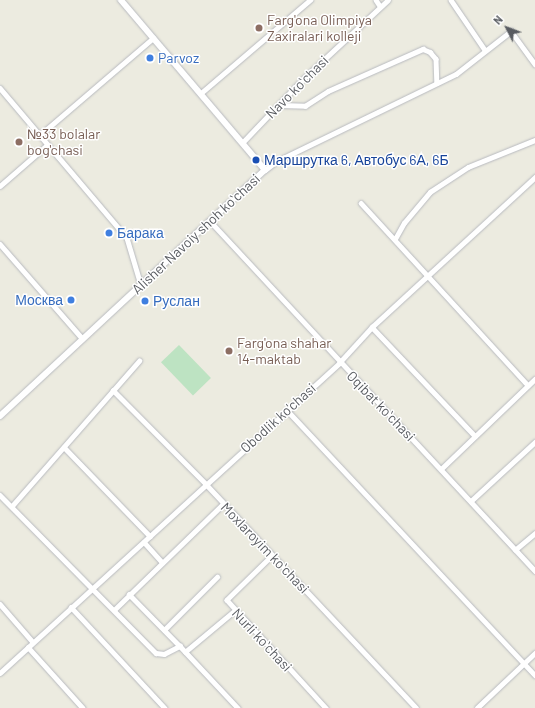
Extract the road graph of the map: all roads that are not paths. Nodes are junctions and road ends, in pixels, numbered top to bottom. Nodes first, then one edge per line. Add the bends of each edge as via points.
1 (121, 0) edge
2 (310, 0) edge
3 (376, 0) edge
4 (388, 0) edge
5 (451, 0) edge
6 (380, 6) junction
7 (154, 38) junction
8 (485, 50) junction
9 (535, 64) edge
10 (437, 83) junction
11 (0, 88) edge
12 (200, 94) junction
13 (281, 105) junction
14 (40, 135) junction
15 (535, 140) edge
16 (242, 143) junction
17 (47, 145) junction
18 (265, 170) junction
19 (535, 177) edge
20 (0, 186) edge
21 (361, 203) dead end
22 (211, 222) junction
23 (395, 239) junction
24 (0, 244) edge
25 (428, 276) junction
26 (141, 285) junction
27 (372, 327) junction
28 (82, 338) junction
29 (139, 361) dead end
30 (339, 363) junction
31 (535, 379) edge
32 (528, 385) junction
33 (114, 390) junction
34 (287, 410) junction
35 (0, 416) edge
36 (475, 436) junction
37 (535, 442) edge
38 (64, 447) junction
39 (441, 469) junction
40 (206, 484) junction
41 (0, 495) edge
42 (471, 501) junction
43 (223, 504) junction
44 (12, 506) junction
45 (535, 533) edge
46 (150, 536) junction
47 (144, 542) junction
48 (515, 550) junction
49 (272, 556) junction
50 (162, 562) junction
51 (535, 571) edge
52 (217, 577) dead end
53 (91, 590) junction
54 (129, 594) junction
55 (0, 604) edge
56 (71, 607) junction
57 (114, 610) junction
58 (234, 611) junction
59 (164, 630) junction
60 (33, 642) junction
61 (180, 646) junction
62 (28, 648) junction
63 (185, 652) junction
64 (535, 653) edge
65 (523, 662) junction
66 (0, 673) edge
67 (535, 675) edge
68 (82, 708) edge
69 (166, 708) edge
70 (238, 708) edge
71 (326, 708) edge
72 (416, 708) edge
73 (477, 708) edge

1 - 7 street, Alisher Navoiy shoh koʻchasi
2 - 12 street
3 - 6 street
4 - 6 street, Navo koʻchasi
5 - 8 street
6 - 13 street, Navo koʻchasi via 302,80
7 - 12 street, Alisher Navoiy shoh koʻchasi
7 - 14 street
8 - 9 street via 511,31
8 - 10 street via 456,74
10 - 13 street via 436,59 423,49 328,91 305,106
10 - 18 street via 277,161
11 - 14 street
12 - 16 street, Alisher Navoiy shoh koʻchasi
13 - 16 street, Navo koʻchasi
14 - 17 street
15 - 23 street via 468,167 430,192 404,223
16 - 18 street, Alisher Navoiy shoh koʻchasi
17 - 20 street
17 - 26 street via 127,238
18 - 22 street, Alisher Navoiy shoh koʻchasi
19 - 25 street, Obodlik ko'chasi
21 - 23 street
22 - 26 street, Alisher Navoiy shoh koʻchasi
22 - 30 street, Oqibat koʻchasi
23 - 25 street
24 - 28 street
25 - 27 street, Obodlik ko'chasi
25 - 32 street
26 - 28 street, Alisher Navoiy shoh koʻchasi
27 - 30 street, Obodlik ko'chasi
27 - 36 street
28 - 35 street, Alisher Navoiy shoh koʻchasi
29 - 33 street
30 - 34 street, Obodlik ko'chasi
30 - 39 street, Oqibat koʻchasi
31 - 32 street
32 - 36 street
33 - 38 street
33 - 40 street, Moxlaroyim koʻchasi
34 - 40 street, Obodlik ko'chasi
34 - 65 street
36 - 39 street
37 - 42 street
38 - 44 street
38 - 46 street
39 - 42 street, Oqibat koʻchasi
40 - 43 street, Moxlaroyim koʻchasi
40 - 46 street, Obodlik ko'chasi
41 - 44 street
42 - 48 street, Oqibat koʻchasi
43 - 49 street, Moxlaroyim koʻchasi
43 - 50 street
44 - 53 street
45 - 48 street
46 - 47 street, Obodlik ko'chasi
47 - 50 street
47 - 53 street, Obodlik ko'chasi
48 - 51 street, Oqibat koʻchasi
49 - 58 street, Nurli koʻchasi via 227,598
49 - 72 street, Moxlaroyim koʻchasi
50 - 54 street
52 - 59 street
53 - 56 street, Obodlik ko'chasi
53 - 57 street
54 - 57 street
54 - 59 street
55 - 60 street
56 - 60 street, Obodlik ko'chasi
56 - 69 street
57 - 61 street via 159,655
58 - 63 street
58 - 71 street, Nurli koʻchasi
59 - 61 street
60 - 62 street, Obodlik ko'chasi
61 - 63 street
62 - 66 street, Obodlik ko'chasi
62 - 68 street
63 - 70 street
64 - 65 street
65 - 67 street
65 - 73 street

